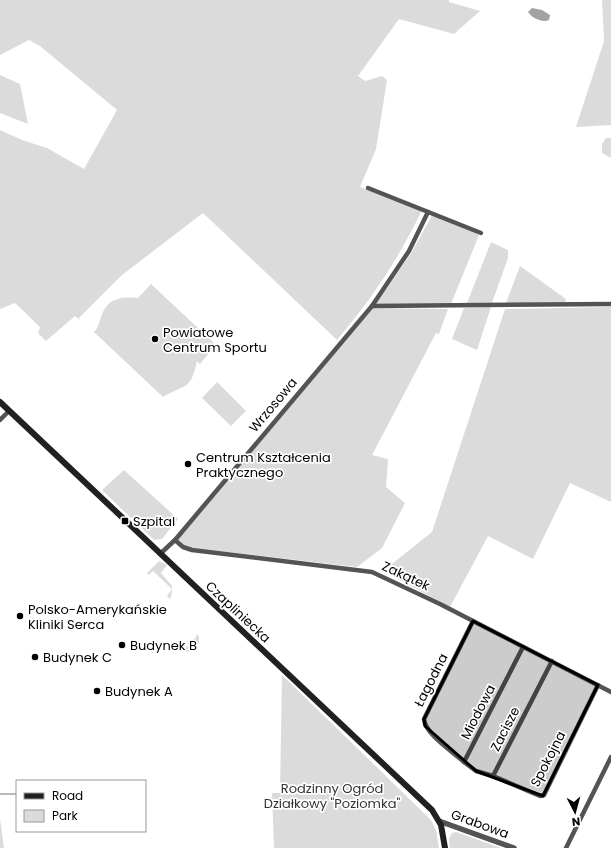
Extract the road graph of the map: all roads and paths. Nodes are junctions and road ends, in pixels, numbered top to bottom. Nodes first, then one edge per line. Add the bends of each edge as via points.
1 (368, 188) dead end
2 (428, 212) junction
3 (482, 233) dead end
4 (611, 304) edge
5 (372, 306) junction
6 (0, 402) edge
7 (9, 411) junction
8 (0, 420) edge
9 (175, 540) junction
10 (160, 554) junction
11 (473, 621) junction
12 (523, 647) junction
13 (552, 661) junction
14 (598, 685) junction
15 (611, 692) edge
16 (443, 745) joint
17 (611, 757) edge
18 (464, 762) junction
19 (493, 776) junction
20 (439, 821) junction
21 (445, 848) edge
22 (514, 848) edge
23 (566, 848) edge

1 - 2 street
2 - 3 street
2 - 5 street, Wrzosowa via 409,251
4 - 5 street
5 - 9 street, Wrzosowa
6 - 7 main road, Czapliniecka
7 - 8 street
7 - 10 main road, Czapliniecka
9 - 10 street, Wrzosowa
9 - 11 street, Zakątek via 192,550 372,572
10 - 20 main road, Czapliniecka via 424,803
11 - 12 street, Zakątek
11 - 16 street, Łagodna via 424,719 425,726
12 - 13 street, Zakątek
12 - 18 street, Miodowa
13 - 14 street, Zakątek
13 - 19 street, Zacisze
14 - 15 street, Zakątek
14 - 19 street, Spokojna via 544,795 540,796
16 - 18 street, Miodowa
17 - 23 street
18 - 19 street via 476,771
20 - 21 main road, Czapliniecka
20 - 22 street, Grabowa

